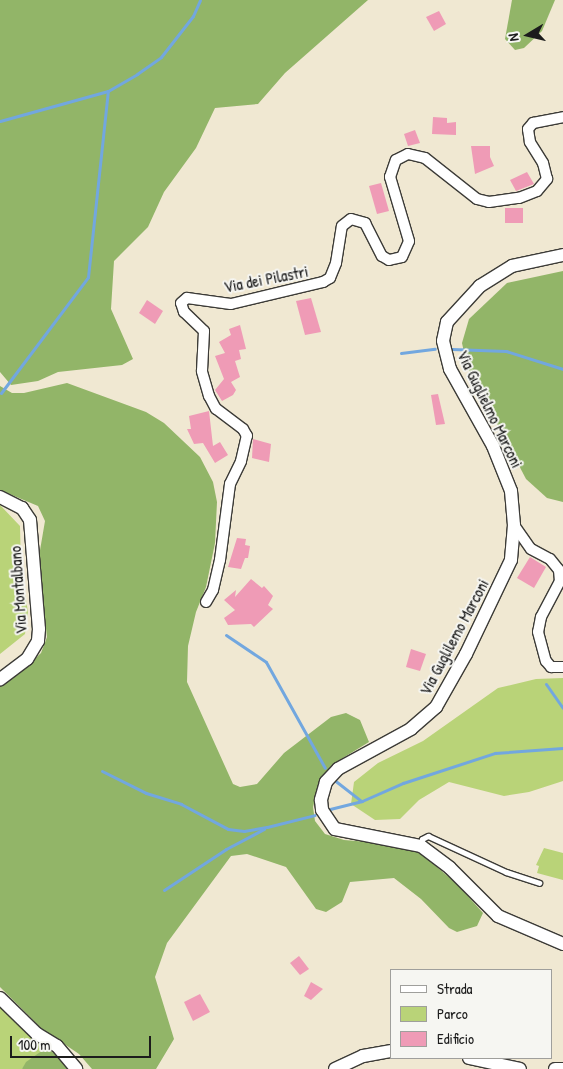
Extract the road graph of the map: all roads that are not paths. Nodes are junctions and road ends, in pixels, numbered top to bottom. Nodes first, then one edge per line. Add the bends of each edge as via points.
1 (563, 117) edge
2 (563, 255) edge
3 (0, 497) edge
4 (514, 525) junction
5 (206, 602) dead end
6 (563, 667) edge
7 (0, 678) edge
8 (421, 846) junction
9 (539, 884) dead end
10 (563, 944) edge
11 (0, 998) edge
12 (390, 1051) edge
13 (474, 1059) edge
14 (76, 1069) edge
15 (335, 1069) edge
16 (520, 1069) edge
17 (556, 1069) edge
18 (563, 1069) edge

1 - 5 street, Via dei Pilastri via 534,123 528,129 530,142 544,163 547,179 537,191 519,198 489,202 477,199 425,158 408,154 396,160 390,177 408,241 402,257 389,260 382,256 365,222 357,218 342,226 336,263 330,278 324,282 231,304 187,298 181,303 184,312 204,331 202,371 209,396 216,409 243,429 247,436 241,461 230,484 220,560 213,590
2 - 4 street, Via Guglielmo Marconi via 512,266 498,274 463,302 443,331 444,355 450,370 493,446 512,499
3 - 7 street, Via Montalbano via 22,508 30,520 39,629 38,641 27,660
4 - 6 street via 531,549 550,559 559,570 560,581 541,617 538,632 546,661 551,667
4 - 8 street, Via Guglilemo Marconi via 511,560 505,578 436,707 411,729 338,769 322,791 322,810 335,829
8 - 9 lane via 422,839 428,836
8 - 10 street, Via Guglilemo Marconi via 450,868 498,916
11 - 14 street via 37,1034 57,1046
12 - 15 street via 363,1056
13 - 16 street
17 - 18 street

